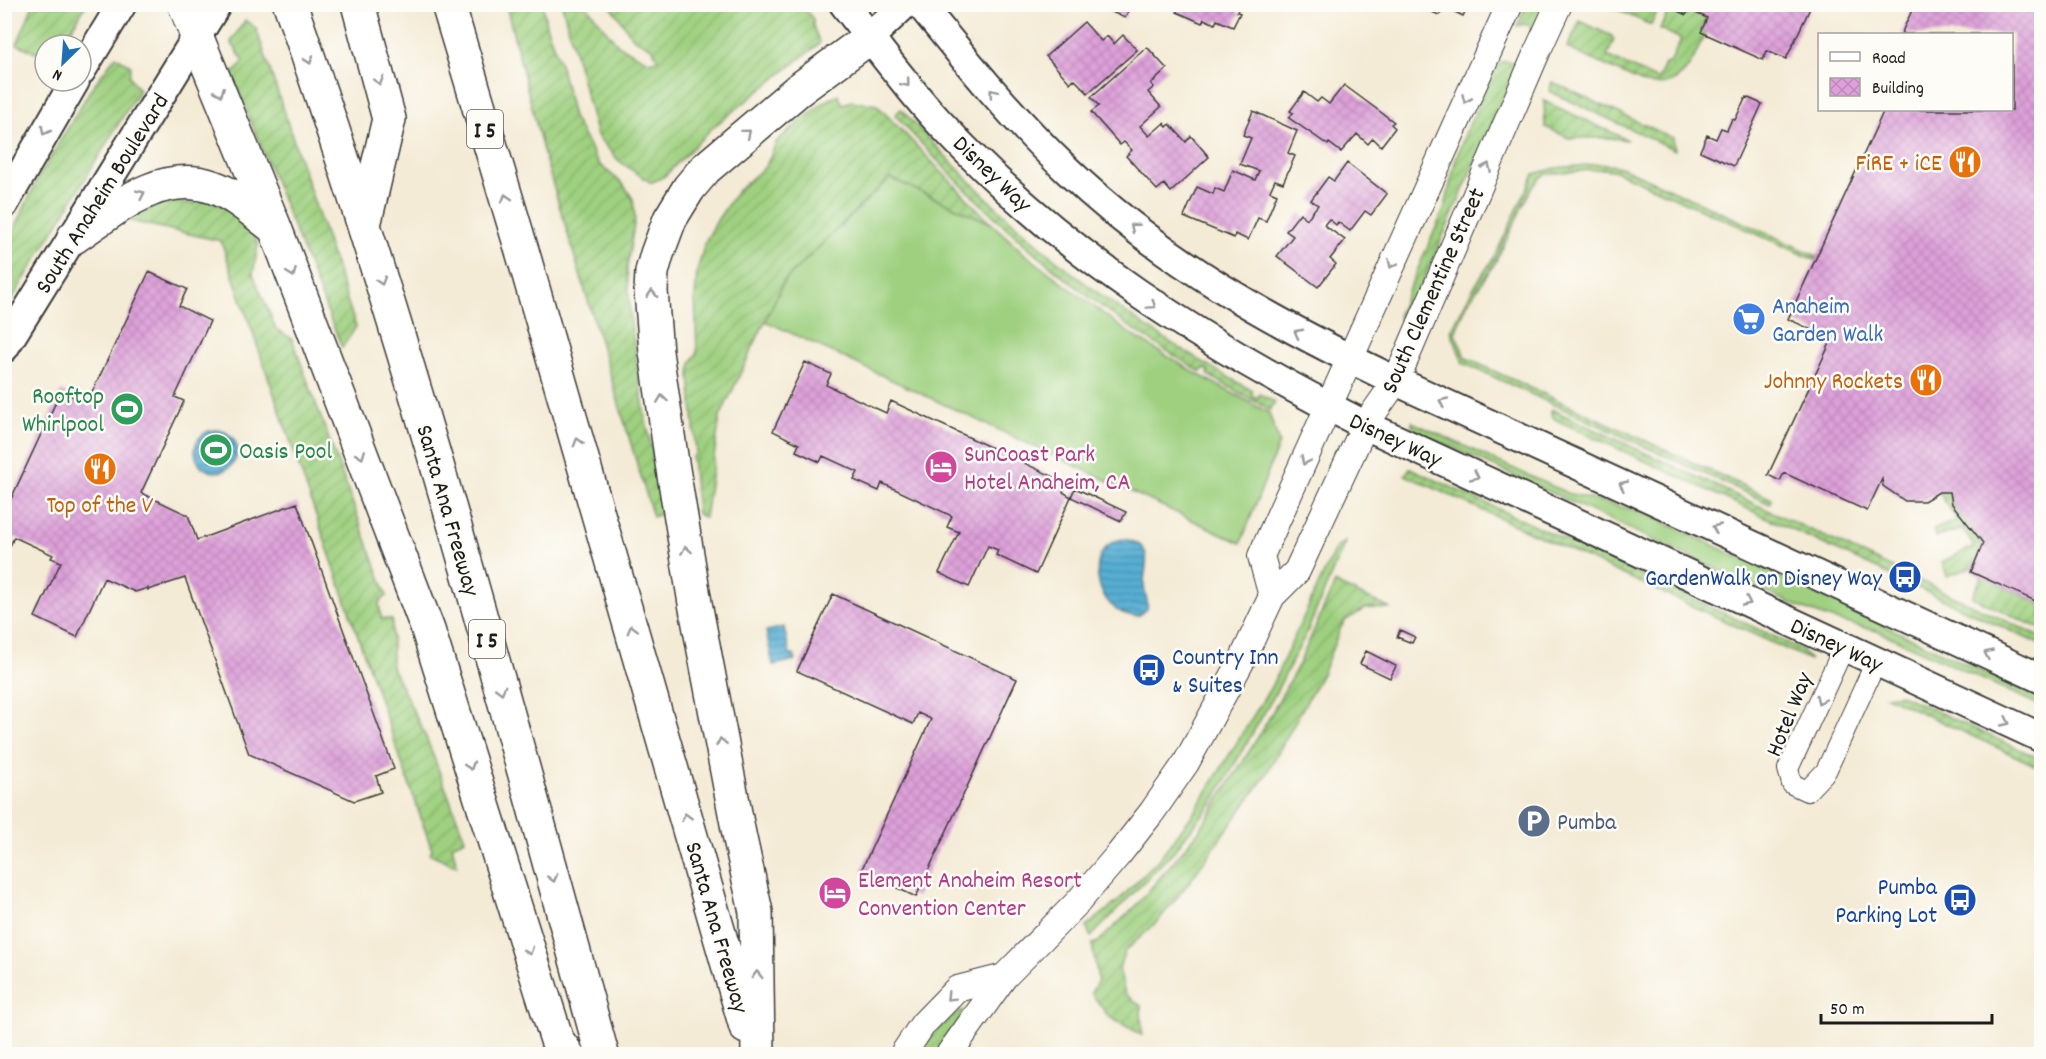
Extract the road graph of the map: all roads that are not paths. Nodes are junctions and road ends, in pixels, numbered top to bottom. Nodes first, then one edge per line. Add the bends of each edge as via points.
1 (122, 4) edge
2 (184, 4) edge
3 (218, 4) edge
4 (290, 4) edge
5 (358, 4) edge
6 (448, 4) edge
7 (844, 4) edge
8 (905, 4) edge
9 (920, 4) edge
10 (1510, 4) edge
11 (1559, 4) edge
12 (870, 37) junction
13 (197, 38) junction
14 (93, 52) edge
15 (68, 93) edge
16 (4, 204) edge
17 (364, 225) junction
18 (275, 228) junction
19 (74, 237) junction
20 (4, 348) edge
21 (1350, 360) junction
22 (1396, 381) junction
23 (1328, 407) junction
24 (1365, 425) junction
25 (1272, 596) junction
26 (1844, 647) junction
27 (1876, 662) junction
28 (2042, 679) edge
29 (2042, 738) edge
30 (1004, 977) junction
31 (567, 1054) edge
32 (602, 1054) edge
33 (756, 1054) edge
34 (903, 1054) edge
35 (949, 1054) edge

1 - 14 main road
2 - 13 main road
3 - 13 main road, South Anaheim Boulevard
4 -> 17 highway, Santa Ana Freeway / I 5
5 -> 17 highway via 389,119
33 -> 6 highway, Santa Ana Freeway / I 5
7 - 12 main road, Disney Way
8 - 12 main road
21 -> 9 main road via 1258,311 1170,255 1088,190 1006,109
10 -> 21 street, South Clementine Street
22 -> 11 street, South Clementine Street
12 -> 23 main road, Disney Way via 938,120 990,174 1059,235 1166,314
33 -> 12 highway via 756,912 701,638 672,463 656,352 652,272 670,219 705,169 797,91
13 -> 18 highway
13 - 19 main road, South Anaheim Boulevard
15 -> 16 main road
17 -> 32 highway, Santa Ana Freeway / I 5 via 494,663
19 -> 18 highway via 141,193 183,182 214,187
18 -> 31 highway via 428,630 557,1040
19 - 20 main road, South Anaheim Boulevard
21 - 22 main road
21 - 23 street, South Clementine Street
22 - 24 street, South Clementine Street
28 -> 22 main road
23 - 24 main road, Disney Way
23 -> 25 street, South Clementine Street via 1261,556
24 - 25 street, South Clementine Street via 1297,572
24 -> 26 main road, Disney Way
25 - 30 street, South Clementine Street via 1215,711 1152,812 1077,903
26 - 27 main road, Disney Way
26 -> 27 street, Hotel Way via 1788,768 1792,784 1807,791 1826,771
27 -> 29 main road, Disney Way
30 -> 34 street via 957,989 923,1024
30 - 35 street, South Clementine Street

